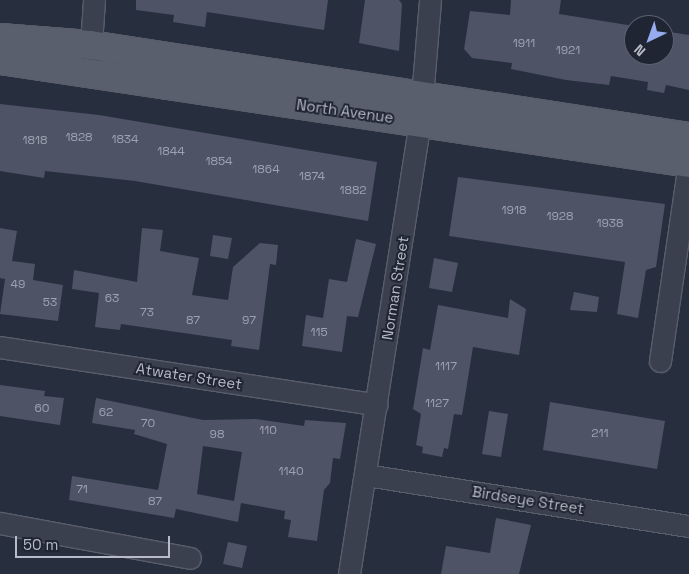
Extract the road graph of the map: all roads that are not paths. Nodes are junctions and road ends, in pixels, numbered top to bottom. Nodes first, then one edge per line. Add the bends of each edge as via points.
1 (94, 0) edge
2 (430, 0) edge
3 (0, 38) edge
4 (90, 45) junction
5 (0, 60) edge
6 (89, 74) junction
7 (421, 110) junction
8 (689, 137) edge
9 (689, 163) edge
10 (0, 347) edge
11 (660, 361) dead end
12 (377, 405) junction
13 (366, 475) junction
14 (0, 524) edge
15 (689, 526) edge
16 (190, 558) dead end
17 (349, 574) edge

1 - 4 street
2 - 7 street, Norman Street
3 - 4 main road, North Avenue
4 - 6 street
4 - 7 main road, North Avenue
5 - 6 main road, North Avenue
6 - 7 main road, North Avenue
7 - 8 main road, North Avenue
7 - 9 main road, North Avenue
7 - 12 street, Norman Street
9 - 11 street
10 - 12 street, Atwater Street
12 - 13 street, Norman Street
13 - 15 street, Birdseye Street
13 - 17 street, Norman Street
14 - 16 street

